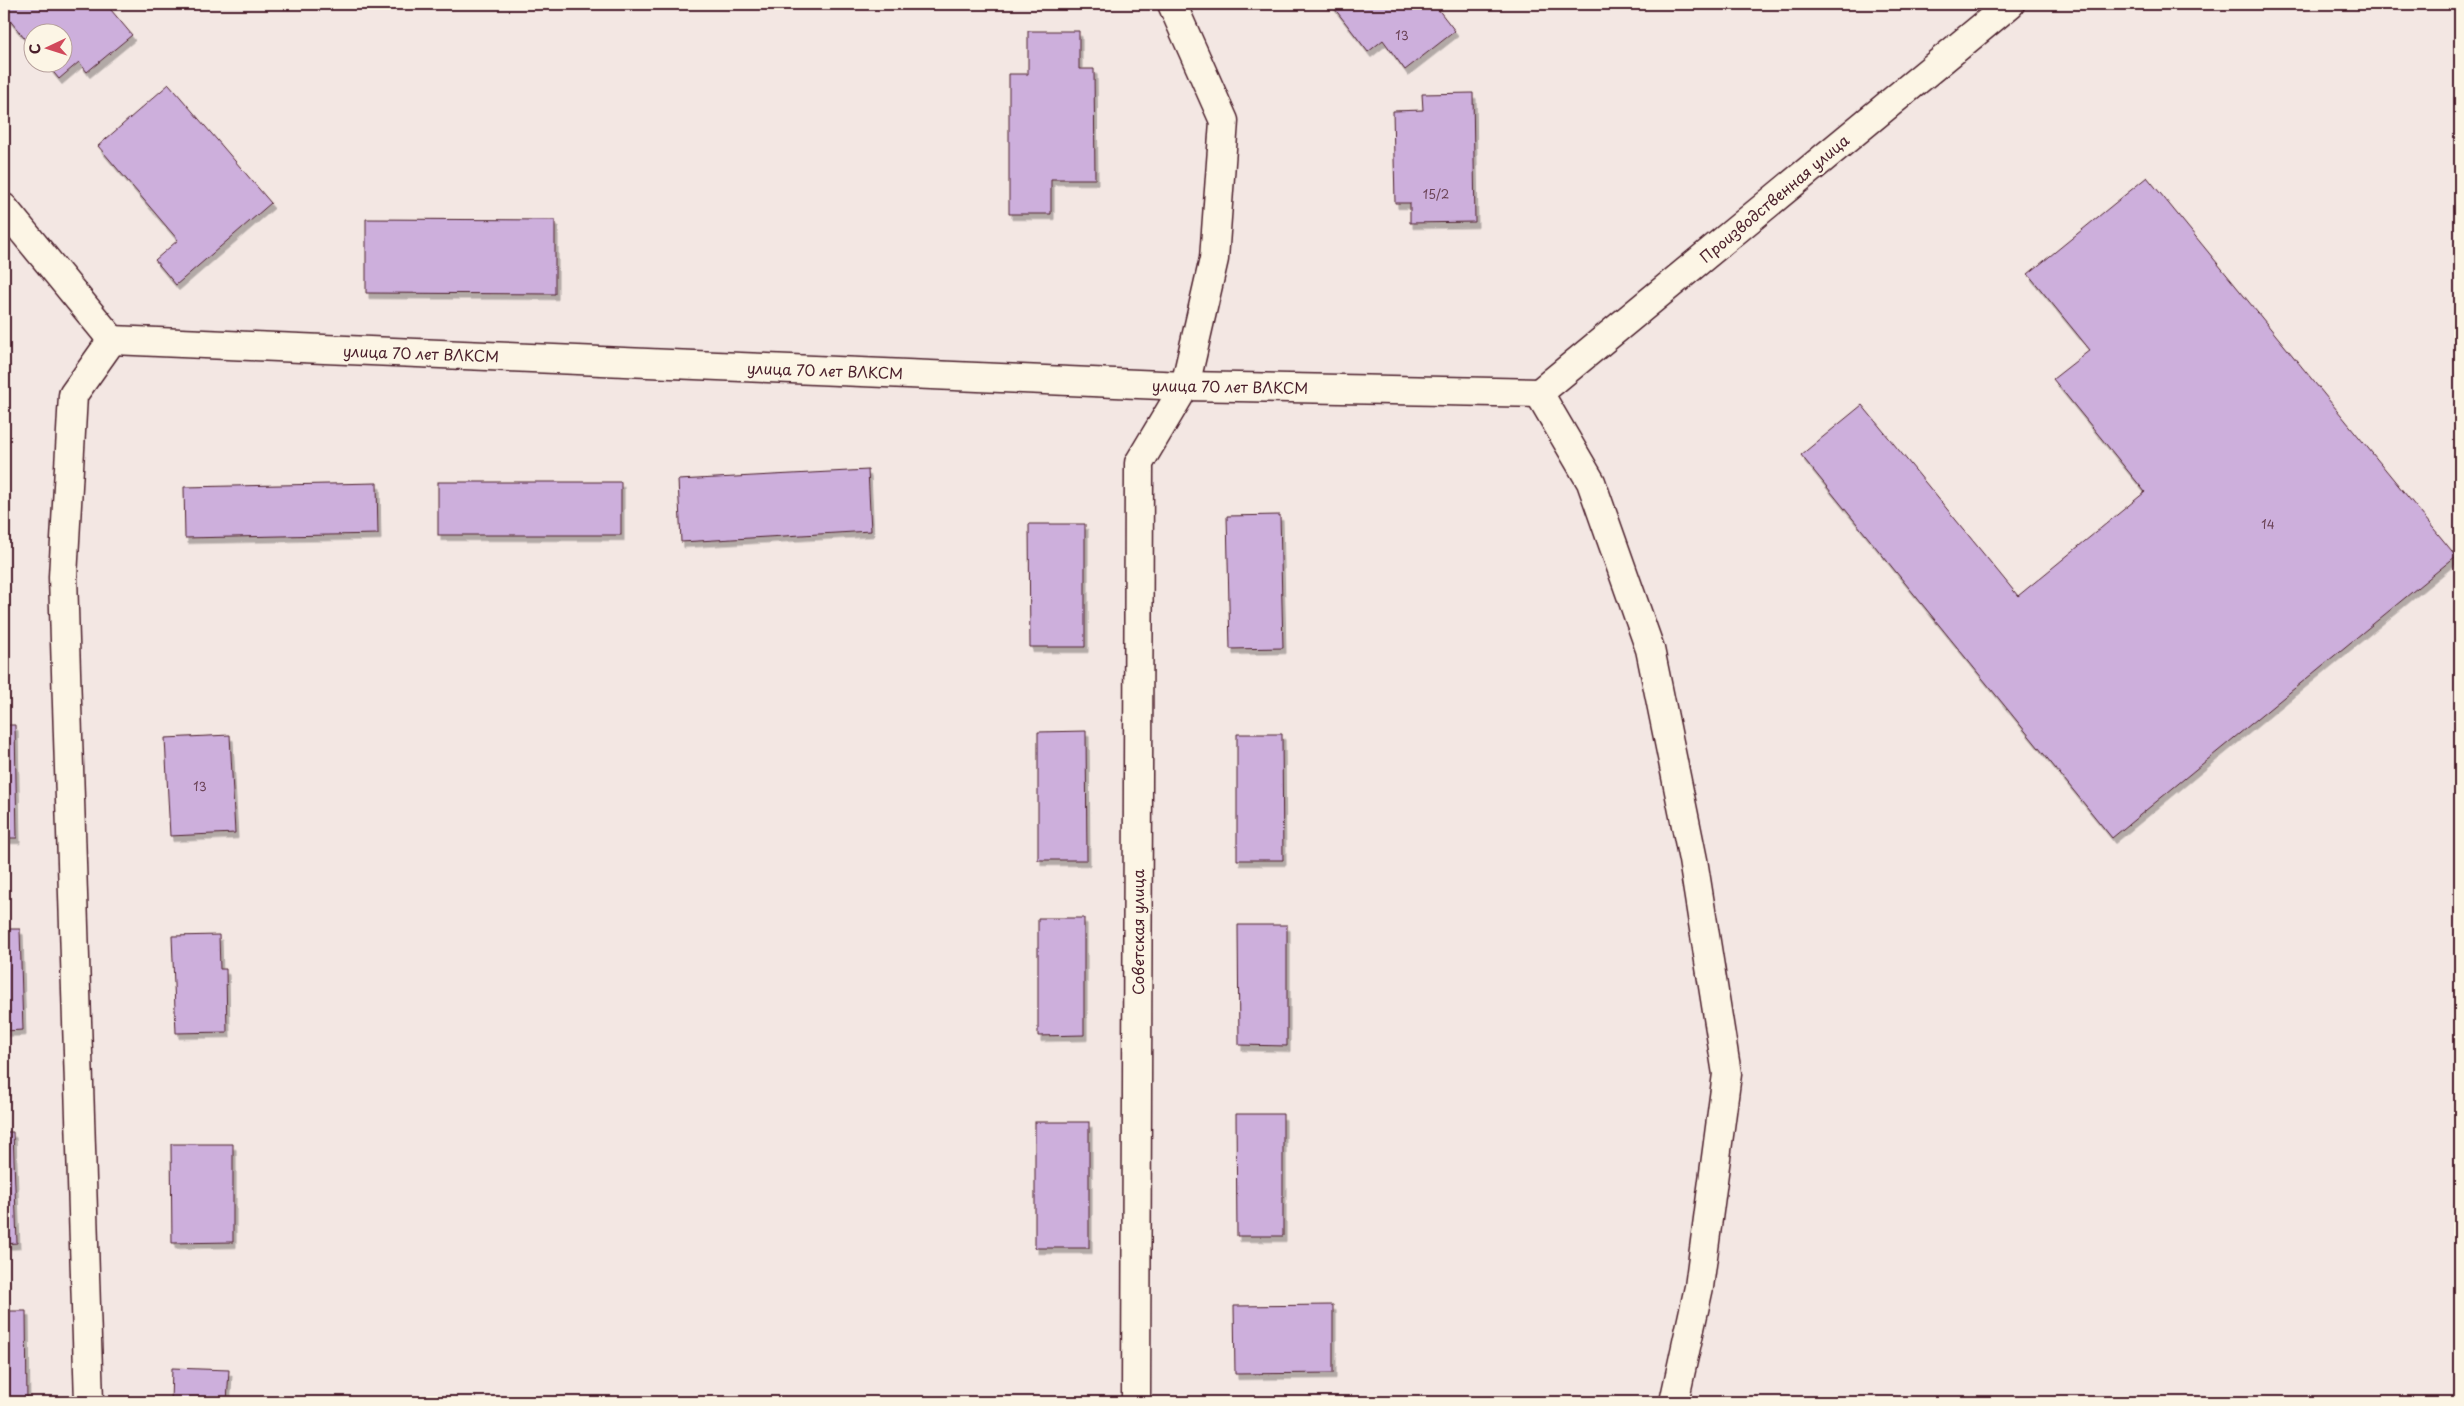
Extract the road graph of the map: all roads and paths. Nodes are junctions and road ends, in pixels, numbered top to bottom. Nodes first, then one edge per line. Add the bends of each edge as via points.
1 (1172, 4) edge
2 (2010, 4) edge
3 (4, 208) edge
4 (112, 340) junction
5 (1185, 386) junction
6 (1539, 393) junction
7 (89, 1402) edge
8 (1136, 1402) edge
9 (1674, 1402) edge

1 - 5 street via 1224,121 1214,259
2 - 6 street, Производственная улица
3 - 4 street
4 - 5 street, улица 70 лет ВЛКСМ
4 - 7 street via 73,395 63,577
5 - 6 street, улица 70 лет ВЛКСМ
5 - 8 street, Советская улица via 1138,463
6 - 9 street via 1591,482 1650,649 1693,860 1727,1074 1699,1287

